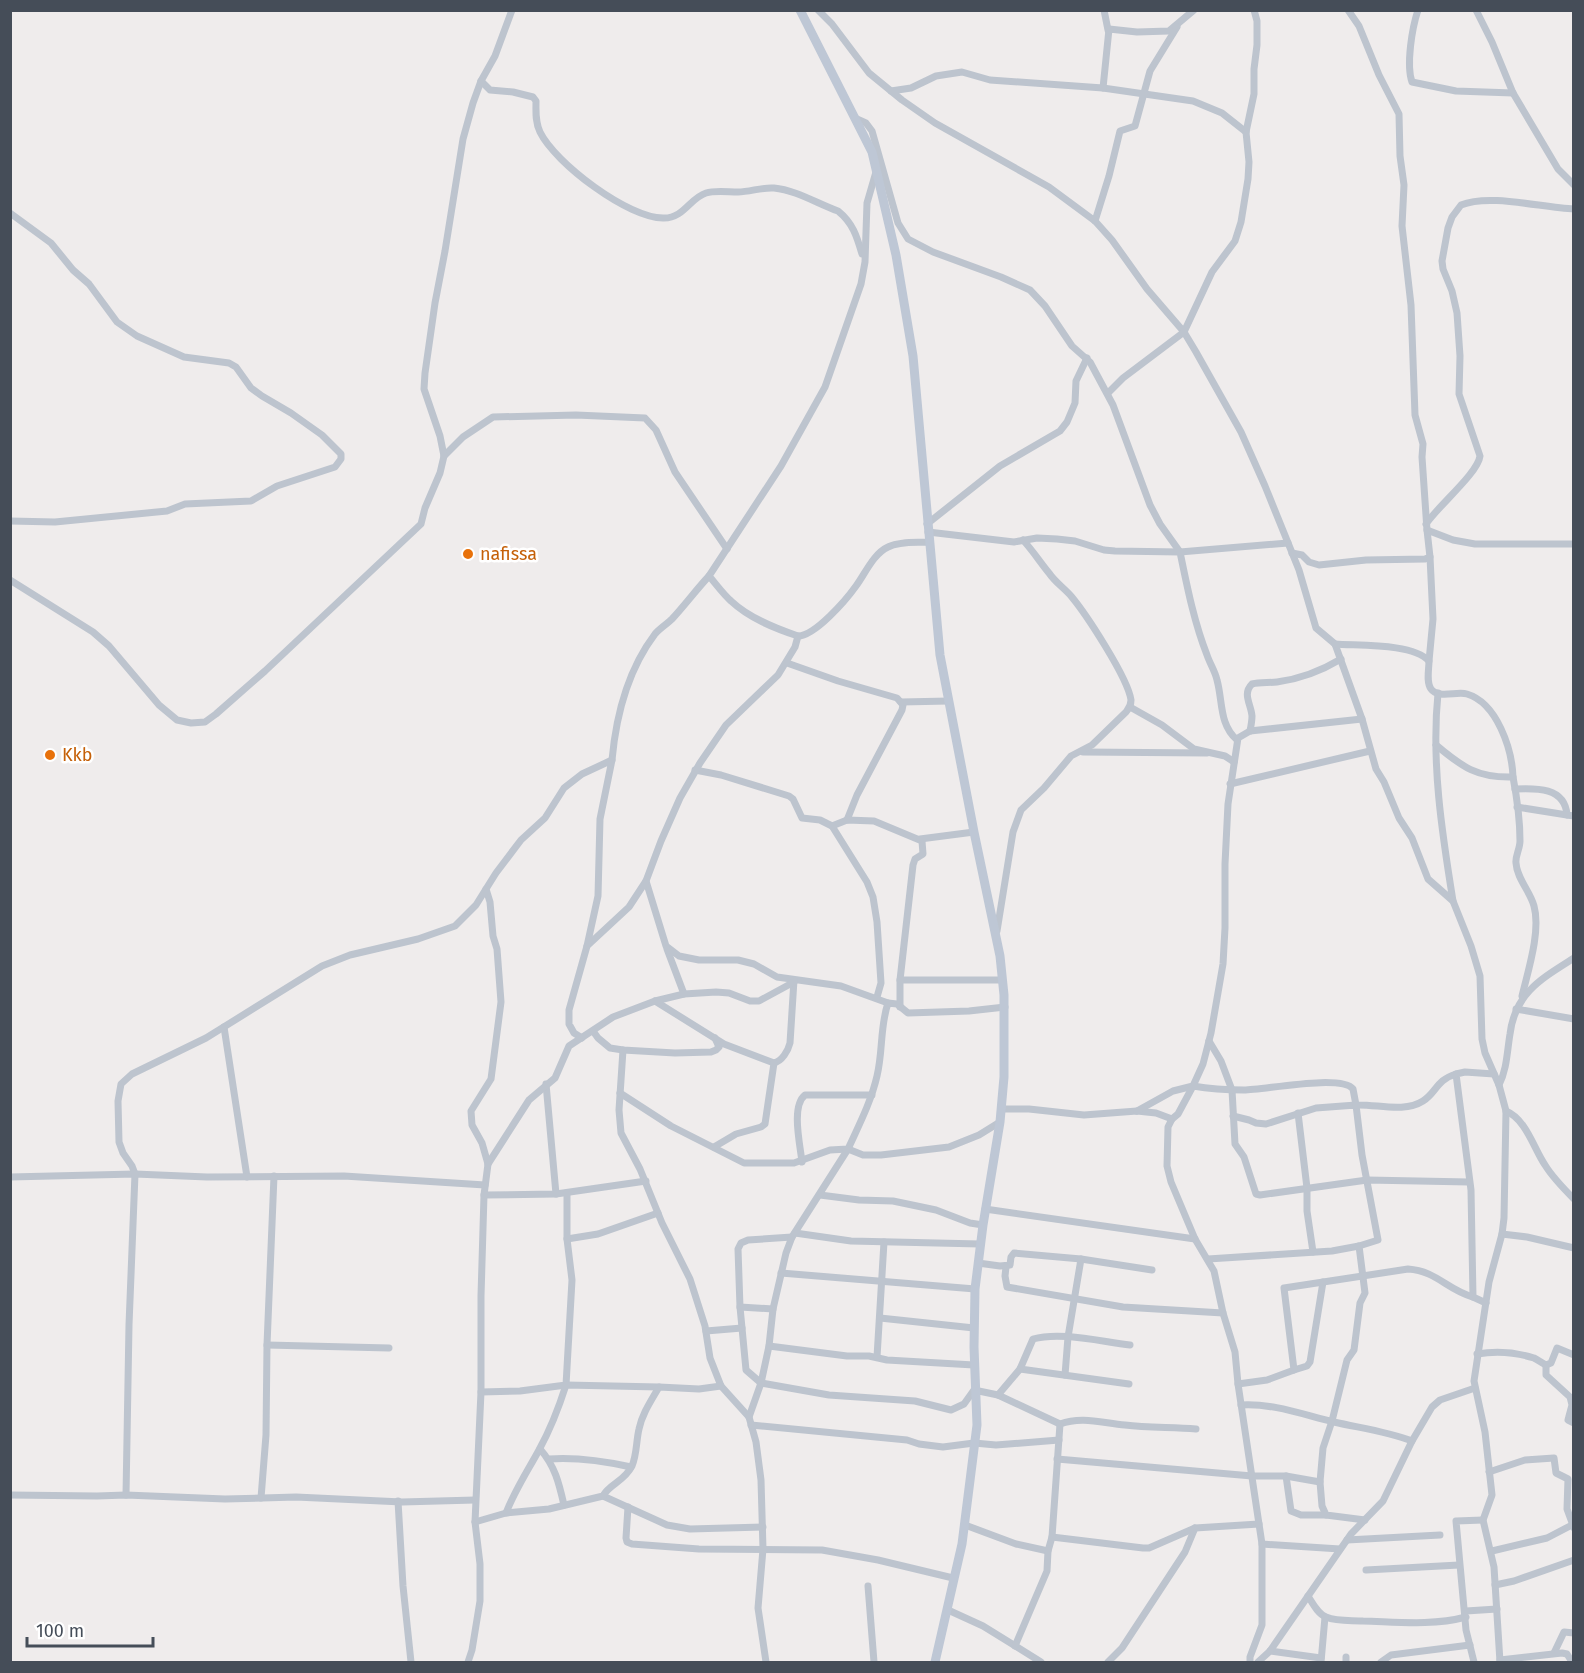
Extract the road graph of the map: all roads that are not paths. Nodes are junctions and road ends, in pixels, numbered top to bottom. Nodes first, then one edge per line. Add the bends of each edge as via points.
1 (512, 10) edge
2 (800, 10) edge
3 (818, 10) edge
4 (1104, 10) edge
5 (1194, 10) edge
6 (1254, 10) edge
7 (1348, 10) edge
8 (1418, 10) edge
9 (1476, 10) edge
10 (1178, 25) junction
11 (1108, 30) junction
12 (481, 81) junction
13 (1103, 88) junction
14 (891, 91) junction
15 (1143, 93) junction
16 (1513, 93) junction
17 (857, 119) junction
18 (1246, 132) junction
19 (876, 172) junction
20 (1574, 185) edge
21 (1574, 209) edge
22 (10, 213) edge
23 (1095, 221) junction
24 (865, 262) junction
25 (1184, 332) junction
26 (1087, 358) junction
27 (1108, 393) junction
28 (444, 456) junction
29 (10, 521) edge
30 (1427, 527) junction
31 (928, 533) junction
32 (1023, 540) junction
33 (1288, 543) junction
34 (1574, 544) edge
35 (727, 549) junction
36 (1180, 552) junction
37 (1292, 553) junction
38 (1430, 556) junction
39 (709, 576) junction
40 (10, 580) edge
41 (798, 636) junction
42 (1335, 644) junction
43 (1341, 659) junction
44 (1429, 661) junction
45 (787, 663) junction
46 (1438, 693) junction
47 (949, 701) junction
48 (901, 702) junction
49 (1130, 707) junction
50 (1362, 718) junction
51 (1250, 731) junction
52 (1237, 740) junction
53 (1436, 745) junction
54 (1370, 751) junction
55 (1077, 752) junction
56 (1207, 753) junction
57 (612, 760) junction
58 (1234, 762) junction
59 (695, 770) junction
60 (1513, 777) junction
61 (1230, 784) junction
62 (1515, 789) junction
63 (1517, 807) junction
64 (1570, 815) edge
65 (847, 820) junction
66 (832, 826) junction
67 (974, 832) junction
68 (920, 839) junction
69 (646, 881) junction
70 (486, 889) junction
71 (1453, 901) junction
72 (996, 937) junction
73 (587, 946) junction
74 (666, 946) junction
75 (1574, 958) edge
76 (900, 980) junction
77 (1002, 980) junction
78 (794, 981) junction
79 (684, 994) junction
80 (1522, 996) junction
81 (877, 997) junction
82 (655, 1001) junction
83 (888, 1003) junction
84 (900, 1007) junction
85 (1005, 1007) junction
86 (1516, 1009) junction
87 (1574, 1019) edge
88 (224, 1028) junction
89 (593, 1031) junction
90 (582, 1038) junction
91 (715, 1038) junction
92 (1209, 1041) junction
93 (623, 1050) junction
94 (774, 1063) junction
95 (1455, 1074) junction
96 (1494, 1074) junction
97 (546, 1084) junction
98 (1499, 1085) junction
99 (1193, 1086) junction
100 (1233, 1090) junction
101 (620, 1093) junction
102 (872, 1095) junction
103 (1356, 1105) junction
104 (1001, 1109) junction
105 (1137, 1110) junction
106 (1506, 1111) junction
107 (1298, 1113) junction
108 (1233, 1116) junction
109 (1172, 1119) junction
110 (1000, 1122) junction
111 (714, 1147) junction
112 (848, 1149) junction
113 (801, 1161) junction
114 (488, 1164) junction
115 (135, 1174) junction
116 (274, 1176) junction
117 (10, 1177) edge
118 (246, 1177) junction
119 (1367, 1180) junction
120 (646, 1181) junction
121 (1470, 1182) junction
122 (485, 1185) junction
123 (1307, 1188) junction
124 (567, 1193) junction
125 (556, 1194) junction
126 (820, 1194) junction
127 (484, 1195) junction
128 (1574, 1199) edge
129 (985, 1209) junction
130 (658, 1213) junction
131 (983, 1225) junction
132 (1502, 1234) junction
133 (794, 1235) junction
134 (567, 1239) junction
135 (1195, 1239) junction
136 (885, 1242) junction
137 (980, 1244) junction
138 (1359, 1246) junction
139 (1574, 1248) edge
140 (1313, 1252) junction
141 (1081, 1259) junction
142 (1208, 1259) junction
143 (978, 1263) junction
144 (1005, 1267) junction
145 (1152, 1270) dead end
146 (781, 1274) junction
147 (1364, 1277) junction
148 (882, 1281) junction
149 (1323, 1282) junction
150 (975, 1289) junction
151 (1075, 1298) junction
152 (1473, 1298) junction
153 (1486, 1304) junction
154 (740, 1307) junction
155 (773, 1309) junction
156 (1223, 1313) junction
157 (880, 1318) junction
158 (742, 1328) junction
159 (974, 1328) junction
160 (706, 1331) junction
161 (1068, 1337) junction
162 (267, 1345) junction
163 (1130, 1345) dead end
164 (769, 1347) junction
165 (389, 1348) dead end
166 (1477, 1354) junction
167 (1574, 1355) edge
168 (877, 1358) junction
169 (974, 1365) junction
170 (1546, 1365) junction
171 (1020, 1369) junction
172 (1294, 1370) junction
173 (1065, 1375) junction
174 (761, 1383) junction
175 (1129, 1384) dead end
176 (1238, 1384) junction
177 (566, 1385) junction
178 (721, 1386) junction
179 (659, 1387) junction
180 (1475, 1388) junction
181 (974, 1390) junction
182 (481, 1392) junction
183 (998, 1395) junction
184 (1241, 1405) junction
185 (748, 1417) junction
186 (1332, 1421) junction
187 (1574, 1423) edge
188 (1060, 1424) junction
189 (751, 1425) junction
190 (1196, 1429) dead end
191 (1059, 1440) junction
192 (1412, 1441) junction
193 (974, 1443) junction
194 (540, 1449) junction
195 (549, 1459) junction
196 (1057, 1459) junction
197 (631, 1467) junction
198 (1489, 1472) junction
199 (1252, 1476) junction
200 (1286, 1476) junction
201 (1320, 1482) junction
202 (10, 1495) edge
203 (126, 1495) junction
204 (603, 1496) junction
205 (1570, 1497) edge
206 (261, 1498) junction
207 (475, 1500) junction
208 (398, 1501) junction
209 (564, 1505) junction
210 (628, 1507) junction
211 (506, 1513) junction
212 (1326, 1515) junction
213 (1365, 1520) junction
214 (1484, 1520) junction
215 (475, 1522) junction
216 (1258, 1524) junction
217 (965, 1525) junction
218 (1573, 1526) edge
219 (763, 1527) junction
220 (1195, 1528) junction
221 (1440, 1535) dead end
222 (1052, 1537) junction
223 (1347, 1540) junction
224 (1262, 1544) junction
225 (764, 1549) junction
226 (1340, 1549) junction
227 (1048, 1551) junction
228 (1492, 1551) junction
229 (1574, 1560) edge
230 (1459, 1565) junction
231 (1366, 1570) dead end
232 (953, 1578) junction
233 (1496, 1585) junction
234 (868, 1586) dead end
235 (1308, 1596) junction
236 (1497, 1609) junction
237 (948, 1610) junction
238 (1466, 1614) junction
239 (1325, 1617) junction
240 (1574, 1633) edge
241 (1470, 1645) junction
242 (1015, 1646) junction
243 (1270, 1651) junction
244 (1554, 1653) junction
245 (1321, 1660) edge
246 (1500, 1661) edge
247 (411, 1662) edge
248 (468, 1662) edge
249 (766, 1662) edge
250 (874, 1662) edge
251 (935, 1662) edge
252 (1041, 1662) edge
253 (1108, 1662) edge
254 (1250, 1662) edge
255 (1258, 1662) edge
256 (1381, 1662) edge
257 (1474, 1662) edge
258 (1572, 1662) edge

1 - 12 street
2 - 17 street
3 - 14 street via 869,73
4 - 11 street
5 - 10 street
6 - 18 street via 1254,94
7 - 30 street via 1399,114 1413,389 1423,444
8 - 16 street via 1411,46 1412,82 1456,91
9 - 16 street
10 - 11 street via 1158,32
10 - 15 street via 1150,71
11 - 13 street
12 - 24 street via 490,90 533,97 537,127 551,148 570,167 630,210 667,218 707,193 785,190 846,217
12 - 28 street via 463,139 425,372 424,389
13 - 14 street via 990,80 962,72
13 - 15 street
14 - 23 street via 935,123 1049,187
15 - 18 street via 1193,101 1222,113
15 - 23 street via 1135,126 1120,131
16 - 20 street via 1558,169
17 - 19 street
17 - 26 street via 872,131 898,223 908,239 1030,290 1072,346
18 - 25 street via 1249,162 1241,222 1234,241 1206,283
19 - 24 street via 867,203
19 - 31 street via 896,255 913,356
21 - 30 street via 1479,201 1461,205 1452,217 1443,269 1457,313 1458,394 1480,456 1471,473 1437,508
22 - 29 street via 51,243 117,322 137,336 184,357 236,366 251,388 322,435 338,450 341,459 335,467 277,486 251,501 185,504 167,511 55,522
23 - 25 street
24 - 35 street via 825,387 781,466
25 - 27 street
25 - 33 street via 1240,432
26 - 27 street
26 - 31 street via 1076,381 1075,403 1060,431 1000,466 956,499
27 - 36 street via 1150,505
28 - 35 street via 463,437 493,417 645,418 656,430 688,493
28 - 40 street via 421,524 205,722 177,720 93,632
30 - 34 street via 1453,540 1475,544
30 - 38 street
31 - 32 street via 989,541
31 - 41 street via 886,548 822,625
31 - 47 street via 940,655
32 - 36 street via 1074,541 1115,551
32 - 49 street via 1082,611 1123,681
33 - 36 street
33 - 37 street
35 - 39 street
36 - 52 street via 1218,682 1223,720
37 - 38 street via 1324,565
37 - 42 street via 1316,628
38 - 44 street via 1433,619
39 - 41 street via 743,610 774,628
39 - 57 street via 656,634 639,661 621,705
41 - 45 street
42 - 43 street
42 - 44 street via 1417,652
43 - 50 street
43 - 51 street via 1309,675 1252,684 1247,695 1252,716
44 - 46 street via 1428,681
45 - 48 street
45 - 59 street via 726,725
46 - 53 street
46 - 60 street via 1468,694 1496,718 1507,745
47 - 48 street
47 - 67 street
48 - 65 street via 902,710
49 - 55 street via 1092,745
49 - 56 street via 1194,749
50 - 51 street
50 - 54 street
51 - 52 street
52 - 58 street
53 - 60 street via 1470,771
53 - 71 street
54 - 61 street
54 - 71 street via 1428,879
55 - 56 street
55 - 72 street via 1021,810 1013,832
56 - 58 street
57 - 70 street via 582,774 564,788 545,818 521,840
57 - 73 street via 600,819 598,896
58 - 61 street
59 - 66 street via 789,796 802,818 820,819
59 - 69 street
60 - 62 street
61 - 92 street via 1223,964
62 - 63 street
62 - 64 street via 1553,792 1565,803
63 - 64 street
63 - 80 street via 1520,843 1516,864 1535,910 1534,942
65 - 66 street
65 - 68 street via 874,821
66 - 81 street via 867,882 875,907 881,983
67 - 68 street
67 - 72 street
68 - 76 street via 923,851 913,865
69 - 73 street via 629,907
69 - 74 street
70 - 88 street via 455,926 418,939 350,954 322,966
70 - 114 street via 497,949 500,1013 491,1079 471,1111 472,1125
71 - 96 street via 1480,976 1482,1039
72 - 77 street
73 - 90 street via 569,1010 569,1024
74 - 78 street via 679,956 738,960
74 - 79 street
75 - 80 street
76 - 77 street
76 - 84 street
77 - 85 street
78 - 79 street via 754,1002 729,993
78 - 81 street via 841,986
78 - 94 street via 789,1048
79 - 82 street
80 - 86 street
81 - 83 street
82 - 89 street via 613,1017
82 - 91 street
83 - 84 street
83 - 102 street
84 - 85 street via 908,1013
85 - 104 street
86 - 87 street
86 - 98 street via 1507,1063
88 - 115 street via 132,1074 121,1084 119,1142
88 - 118 street
89 - 90 street
89 - 93 street via 610,1048
90 - 97 street via 569,1046 555,1078
91 - 93 street via 719,1047 711,1052
91 - 94 street
92 - 99 street
92 - 100 street
93 - 101 street
94 - 111 street via 765,1124
95 - 96 street
95 - 103 street via 1441,1081 1422,1102 1405,1108
95 - 121 street
96 - 98 street
97 - 114 street via 529,1100
97 - 125 street
98 - 106 street
99 - 100 street
99 - 105 street via 1173,1091
99 - 109 street
100 - 103 street via 1344,1084 1353,1089
100 - 108 street
101 - 111 street via 670,1126
101 - 120 street via 621,1133
102 - 112 street
102 - 113 street via 805,1095 800,1099 797,1108
103 - 107 street
103 - 119 street
104 - 105 street via 1084,1115
104 - 110 street
105 - 109 street
106 - 128 street via 1518,1119 1545,1166
106 - 132 street
107 - 108 street via 1259,1124
107 - 123 street
108 - 123 street via 1235,1144 1244,1157 1256,1194
109 - 135 street via 1168,1127 1167,1166
110 - 112 street via 979,1136 949,1147 881,1155 863,1155
110 - 129 street
111 - 113 street via 744,1163
112 - 113 street via 830,1150
112 - 126 street
114 - 122 street
115 - 117 street
115 - 118 street
115 - 203 street
116 - 118 street
116 - 122 street
116 - 162 street
119 - 121 street
119 - 123 street
119 - 138 street via 1378,1240
120 - 124 street
120 - 130 street
121 - 152 street
122 - 127 street
123 - 140 street
124 - 125 street
124 - 134 street
125 - 127 street
126 - 131 street via 893,1200
126 - 133 street
127 - 182 street
129 - 131 street
129 - 135 street
130 - 134 street via 598,1234
130 - 160 street via 690,1279
131 - 137 street
132 - 139 street
132 - 153 street
133 - 136 street
133 - 146 street
133 - 154 street via 741,1243
134 - 177 street via 572,1280
135 - 142 street
136 - 137 street
136 - 148 street
137 - 143 street
138 - 140 street
138 - 147 street
140 - 142 street
141 - 144 street via 1014,1253 1010,1265
141 - 145 street
141 - 151 street
142 - 156 street
143 - 144 street
143 - 150 street
144 - 151 street via 1007,1287
146 - 148 street
146 - 155 street
147 - 149 street
147 - 152 street via 1405,1269 1424,1270 1455,1292
147 - 186 street via 1365,1293 1360,1303 1354,1350 1347,1360
148 - 150 street
148 - 157 street
149 - 172 street via 1310,1362
149 - 172 street via 1284,1288
150 - 159 street
151 - 156 street via 1123,1308
151 - 161 street
152 - 153 street
153 - 166 street
154 - 155 street
154 - 158 street
155 - 164 street
156 - 176 street via 1235,1352
157 - 159 street
157 - 168 street
158 - 160 street
158 - 174 street via 746,1370
159 - 169 street
160 - 178 street via 710,1358
161 - 163 street
161 - 171 street via 1033,1339
161 - 173 street
162 - 165 street
162 - 206 street
164 - 168 street
164 - 174 street
166 - 170 street via 1507,1352
166 - 180 street
167 - 170 street via 1557,1348 1551,1363
168 - 169 street
169 - 181 street
170 - 187 street via 1546,1375 1570,1397 1568,1420
171 - 173 street
171 - 183 street
172 - 176 street via 1267,1380
173 - 175 street
174 - 181 street via 829,1395 915,1401 951,1410 964,1404
174 - 185 street
176 - 184 street
177 - 179 street
177 - 182 street
177 - 194 street
178 - 179 street
178 - 185 street
179 - 197 street via 642,1417
180 - 192 street via 1436,1402
180 - 198 street
181 - 183 street
181 - 193 street
182 - 207 street
183 - 188 street
184 - 186 street via 1271,1406
184 - 199 street
185 - 189 street
186 - 192 street
186 - 201 street via 1323,1448
188 - 190 street via 1096,1420
188 - 191 street
189 - 193 street via 943,1447
189 - 219 street via 761,1480
191 - 193 street
191 - 196 street
192 - 213 street via 1383,1501
193 - 217 street
194 - 195 street
194 - 211 street
195 - 197 street via 601,1460
195 - 209 street via 558,1476
196 - 199 street
196 - 222 street
197 - 204 street via 626,1477
198 - 205 street via 1525,1460 1552,1457 1556,1473 1568,1479
198 - 214 street via 1491,1495
199 - 200 street
199 - 216 street
200 - 201 street
200 - 212 street via 1291,1511
201 - 212 street
202 - 203 street
203 - 206 street
204 - 209 street
204 - 210 street
205 - 218 street
206 - 208 street
207 - 208 street
207 - 215 street
208 - 247 street
209 - 211 street
210 - 219 street via 668,1525
210 - 225 street via 626,1538 632,1544
211 - 215 street
212 - 213 street
213 - 223 street
214 - 228 street
214 - 230 street via 1456,1521
215 - 248 street via 480,1601
216 - 220 street
216 - 224 street
217 - 227 street
217 - 232 street
218 - 228 street via 1547,1538
219 - 225 street
220 - 222 street via 1149,1548
220 - 253 street via 1179,1562 1122,1648
221 - 223 street
222 - 227 street
223 - 226 street
224 - 226 street
224 - 254 street via 1262,1624
225 - 232 street via 822,1550
225 - 249 street via 758,1608
226 - 235 street
227 - 242 street via 1047,1571
228 - 233 street
229 - 233 street
230 - 231 street
230 - 238 street
232 - 237 street
233 - 236 street
234 - 250 street
235 - 239 street
235 - 243 street
236 - 238 street
236 - 246 street
237 - 242 street
237 - 251 street
238 - 239 street via 1449,1621 1410,1623
238 - 241 street
239 - 245 street
240 - 244 street via 1564,1632
241 - 256 street via 1391,1655
241 - 257 street
242 - 252 street
243 - 245 street
243 - 255 street
244 - 246 street
244 - 258 street via 1567,1654

